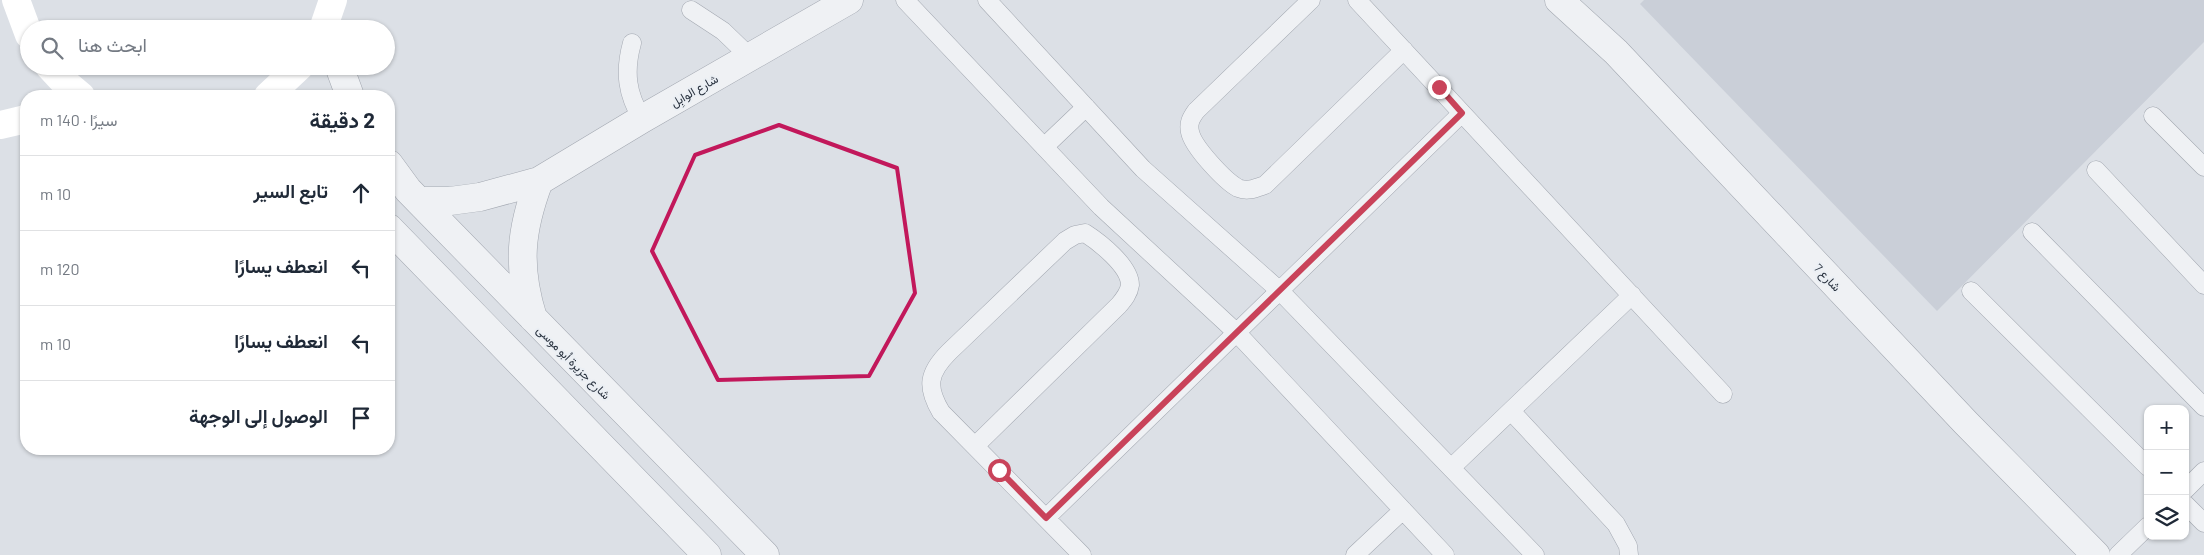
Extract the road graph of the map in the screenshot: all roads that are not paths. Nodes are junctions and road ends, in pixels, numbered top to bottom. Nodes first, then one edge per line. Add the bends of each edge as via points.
1 (16, 0) edge
2 (849, 0) edge
3 (905, 0) edge
4 (986, 0) edge
5 (1312, 0) edge
6 (1357, 0) edge
7 (1559, 0) edge
8 (691, 10) dead end
9 (23, 20) edge
10 (632, 43) dead end
11 (1404, 50) junction
12 (750, 57) junction
13 (57, 75) edge
14 (290, 75) edge
15 (342, 75) edge
16 (74, 90) edge
17 (274, 90) edge
18 (348, 90) edge
19 (1086, 108) junction
20 (1462, 113) junction
21 (2153, 116) dead end
22 (642, 119) junction
23 (20, 120) edge
24 (0, 125) edge
25 (1044, 147) junction
26 (2204, 167) edge
27 (2096, 170) dead end
28 (395, 172) edge
29 (539, 181) junction
30 (419, 201) junction
31 (2032, 232) dead end
32 (395, 234) edge
33 (2204, 285) edge
34 (1280, 291) junction
35 (1971, 291) dead end
36 (1632, 296) junction
37 (534, 321) junction
38 (1236, 332) junction
39 (1723, 394) dead end
40 (2204, 407) edge
41 (1511, 410) junction
42 (975, 446) junction
43 (2144, 463) edge
44 (1451, 468) junction
45 (2204, 472) edge
46 (2189, 486) edge
47 (2189, 508) edge
48 (1403, 510) junction
49 (1046, 518) junction
50 (2204, 523) edge
51 (2144, 530) edge
52 (707, 555) edge
53 (765, 555) edge
54 (1082, 555) edge
55 (1355, 555) edge
56 (1445, 555) edge
57 (1535, 555) edge
58 (1629, 555) edge
59 (2096, 555) edge
60 (2118, 555) edge

1 - 9 main road
2 - 12 street, شارع الوابِل
3 - 25 lane
4 - 19 lane
5 - 11 lane via 1196,111 1189,122 1190,134 1197,147 1239,188 1252,190 1265,185
6 - 11 lane
7 - 59 street, شارع 7 via 1616,52 1966,423
8 - 12 lane via 723,31
10 - 22 lane via 628,58 628,90
11 - 20 lane
12 - 22 street, شارع الوابِل
13 - 16 main road
14 - 17 main road
15 - 18 street
19 - 25 lane
19 - 34 lane via 1143,169
20 - 34 lane
20 - 36 lane
21 - 26 lane
22 - 29 street, شارع الوابِل
23 - 24 main road
25 - 38 lane via 1101,207
27 - 33 lane
28 - 30 street, شارع جزيرة أبو موسى
29 - 30 street, شارع الوابِل via 480,197
29 - 37 street via 523,236 525,293
30 - 37 street, شارع جزيرة أبو موسى
31 - 40 lane
32 - 52 street
34 - 38 lane
34 - 44 lane
35 - 43 lane
36 - 39 lane
36 - 41 lane
37 - 53 street, شارع جزيرة أبو موسى
38 - 48 lane
38 - 49 lane
41 - 44 lane
41 - 58 lane via 1616,524 1628,546
42 - 42 lane via 1128,294 1130,283 1125,272 1104,247 1085,233 1065,241 949,352 933,372 933,399
42 - 49 lane
44 - 57 lane
45 - 46 lane
47 - 50 lane
48 - 55 lane
48 - 56 lane
49 - 54 lane
51 - 60 lane

